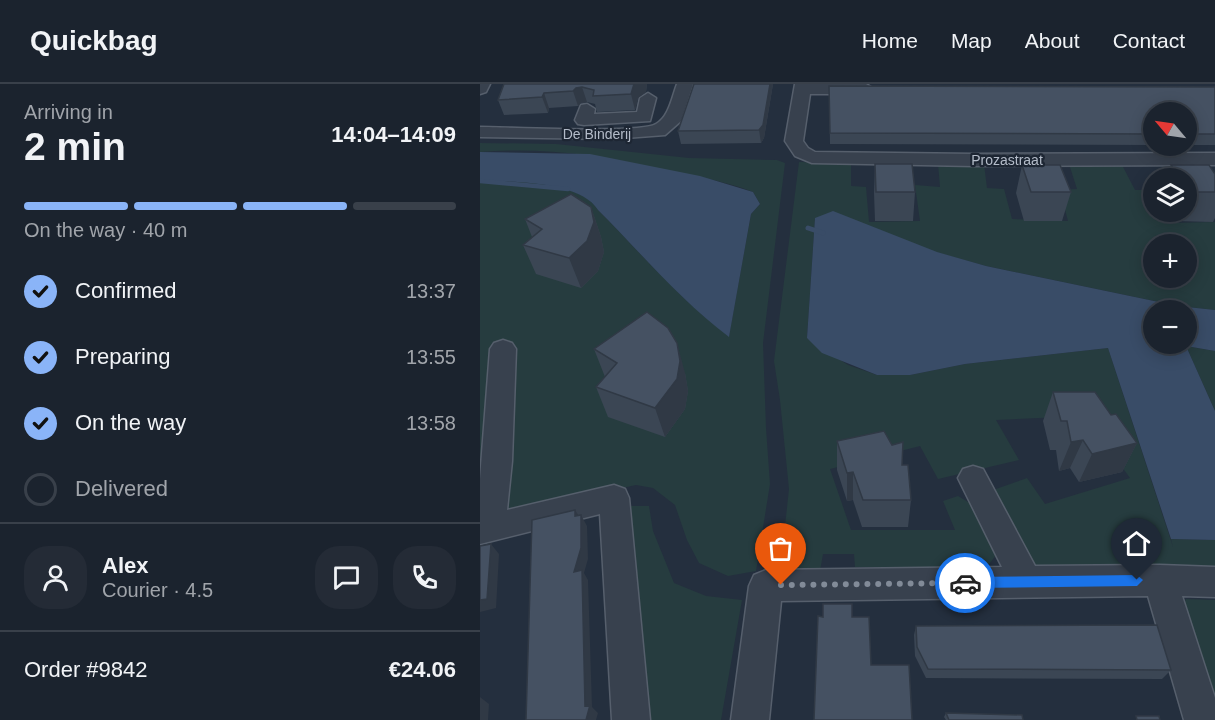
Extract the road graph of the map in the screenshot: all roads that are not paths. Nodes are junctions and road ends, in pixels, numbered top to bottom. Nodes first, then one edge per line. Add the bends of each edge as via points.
1 (482, 84) edge
2 (685, 84) edge
3 (803, 87) edge
4 (480, 89) edge
5 (881, 90) edge
6 (648, 98) dead end
7 (587, 109) dead end
8 (552, 118) dead end
9 (615, 126) junction
10 (480, 132) edge
11 (515, 133) junction
12 (1215, 159) edge
13 (503, 350) dead end
14 (973, 478) dead end
15 (485, 529) edge
16 (1160, 580) junction
17 (1026, 582) junction
18 (1215, 582) edge
19 (631, 720) edge
20 (750, 720) edge
21 (1203, 720) edge

1 - 4 street
2 - 9 street, De Binderij via 672,121 659,131
3 - 5 street
3 - 12 street, Prozastraat via 795,141 801,152 812,157
6 - 9 street via 644,117
7 - 9 street via 584,120
8 - 11 street via 521,119
9 - 11 street, De Binderij
10 - 11 street, De Binderij
13 - 15 street via 497,461
14 - 17 street
15 - 19 street via 614,498
16 - 17 street
16 - 18 street
16 - 21 street
17 - 20 street via 766,586

